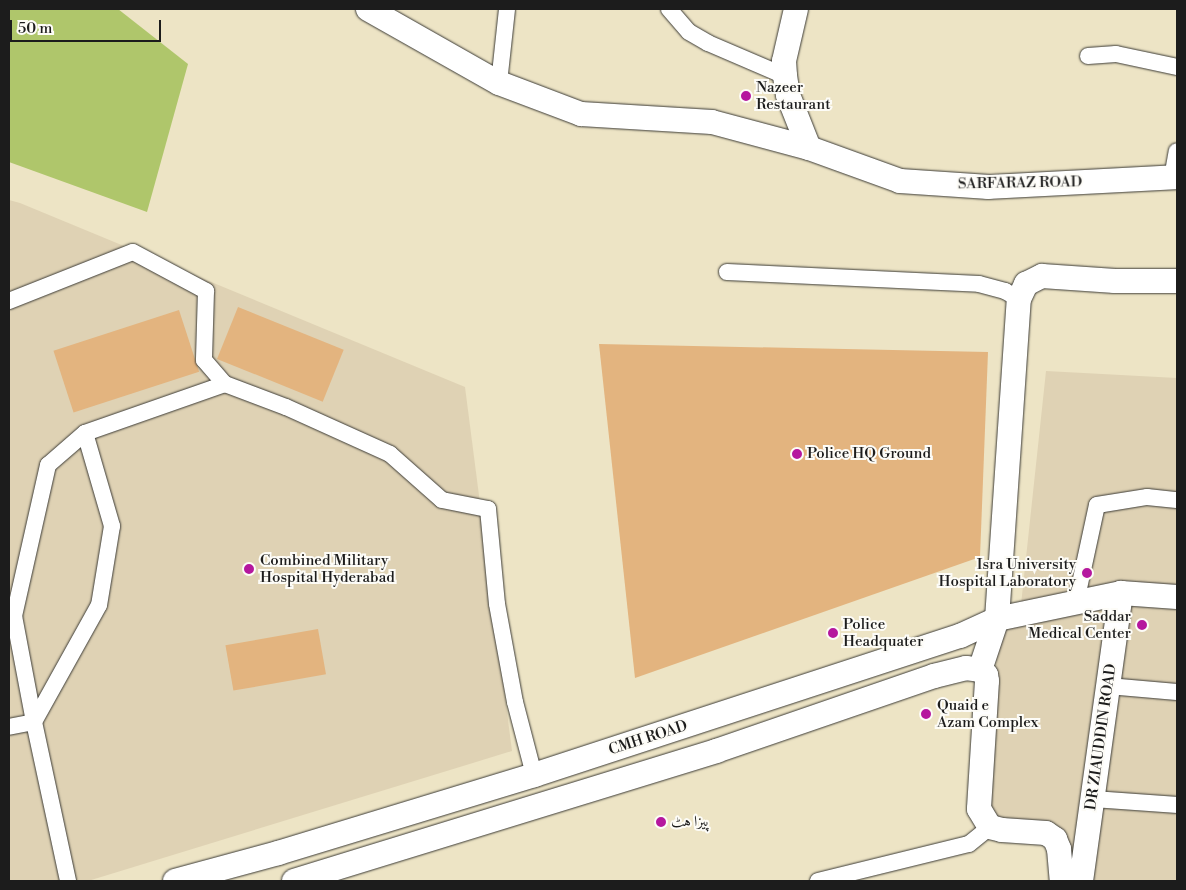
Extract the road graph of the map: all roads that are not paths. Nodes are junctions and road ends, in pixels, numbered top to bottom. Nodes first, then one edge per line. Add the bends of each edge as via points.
1 (368, 9) edge
2 (506, 9) edge
3 (669, 9) edge
4 (796, 9) edge
5 (1088, 56) dead end
6 (1177, 67) edge
7 (784, 76) junction
8 (499, 83) junction
9 (809, 148) junction
10 (1177, 151) edge
11 (1175, 178) edge
12 (727, 272) dead end
13 (1177, 280) edge
14 (1019, 299) junction
15 (9, 301) edge
16 (225, 384) junction
17 (85, 433) junction
18 (1177, 500) edge
19 (1121, 593) junction
20 (1177, 597) edge
21 (1076, 602) junction
22 (11, 612) edge
23 (997, 619) junction
24 (980, 670) junction
25 (1108, 686) junction
26 (1177, 692) edge
27 (34, 722) junction
28 (9, 727) edge
29 (562, 766) junction
30 (534, 775) junction
31 (570, 795) junction
32 (1094, 799) junction
33 (1177, 805) edge
34 (990, 827) junction
35 (68, 881) edge
36 (175, 881) edge
37 (294, 881) edge
38 (818, 881) edge
39 (1062, 881) edge
40 (1081, 881) edge

1 - 8 main road, SARFARAZ ROAD
2 - 8 street
3 - 7 street via 689,32
4 - 7 main road via 784,61
5 - 6 street via 1116,54
7 - 9 main road
8 - 9 main road, SARFARAZ ROAD via 581,114 712,122
9 - 11 main road, SARFARAZ ROAD via 900,181 989,187
10 - 11 street
12 - 14 street via 979,284 1005,291
13 - 14 main road via 1115,282 1042,276 1026,284
14 - 23 main road
15 - 16 street via 133,252 206,291 204,360
16 - 17 street
16 - 30 street via 286,407 390,454 442,500 488,509 497,604 515,702
17 - 22 street via 48,465
17 - 27 street via 112,526 99,605
18 - 21 street via 1147,497 1097,505
19 - 20 main road, CMH ROAD
19 - 21 main road, CMH ROAD
19 - 25 main road, DR ZIAUDDIN ROAD
21 - 23 main road, CMH ROAD
22 - 27 street
23 - 24 main road
23 - 29 main road, CMH ROAD via 960,636
24 - 31 main road, CMH ROAD via 955,670 716,751
24 - 34 main road via 986,675 988,688 979,809
25 - 26 street
25 - 32 main road, DR ZIAUDDIN ROAD
27 - 28 street
27 - 35 street
29 - 30 main road, CMH ROAD
29 - 31 main road
30 - 36 main road, CMH ROAD
31 - 37 main road, CMH ROAD
32 - 33 street
32 - 40 main road, DR ZIAUDDIN ROAD
34 - 38 street via 968,844
34 - 39 main road via 1046,833 1055,839

